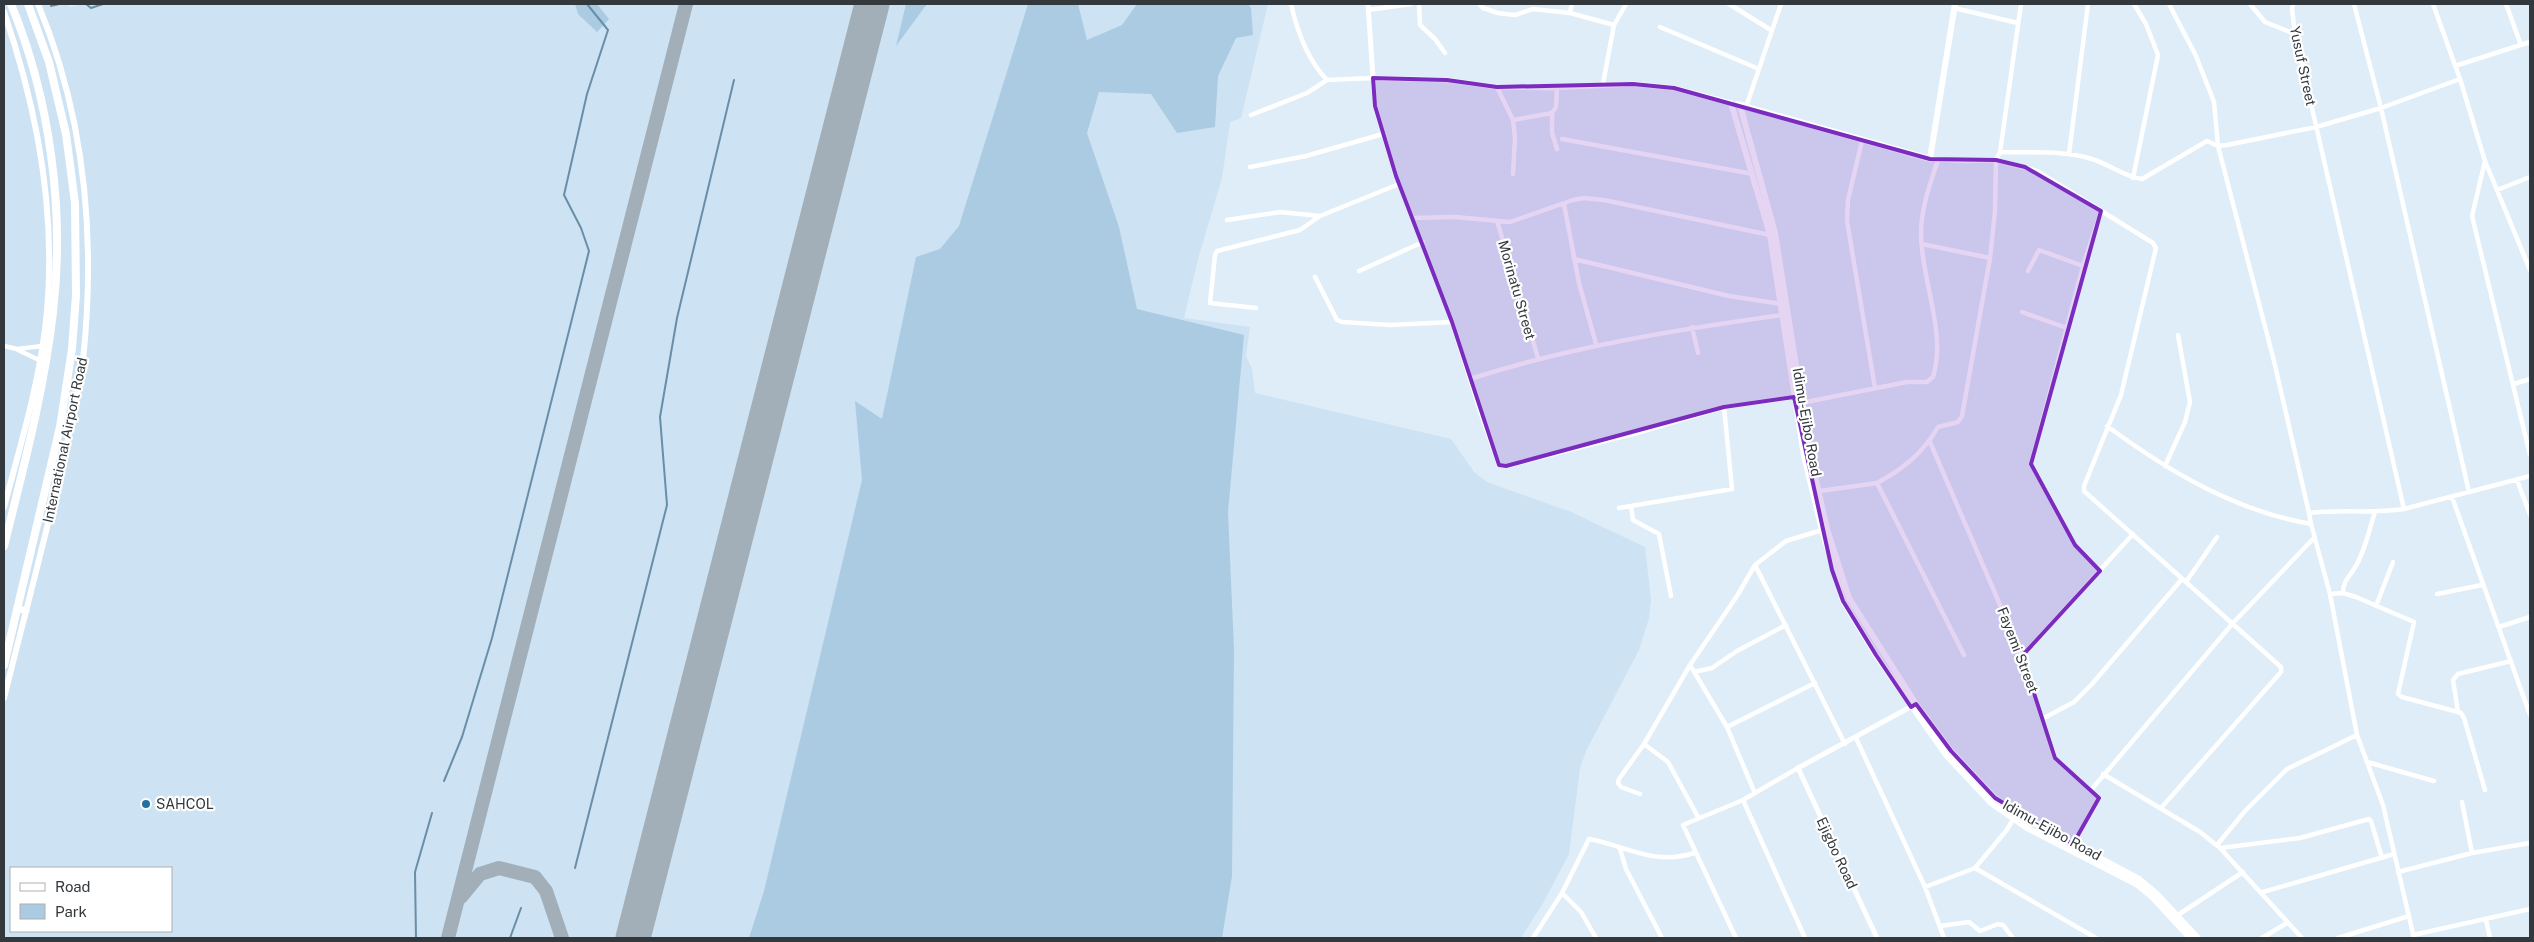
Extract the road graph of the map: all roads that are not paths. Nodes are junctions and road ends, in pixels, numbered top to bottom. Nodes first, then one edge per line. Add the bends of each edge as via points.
1 (11, 4) edge
2 (28, 4) edge
3 (38, 4) edge
4 (1292, 4) edge
5 (1411, 4) edge
6 (1419, 4) edge
7 (1479, 4) edge
8 (1572, 4) edge
9 (1626, 4) edge
10 (1729, 4) edge
11 (1780, 4) edge
12 (2021, 4) edge
13 (2088, 4) edge
14 (2134, 4) edge
15 (2168, 4) edge
16 (2250, 4) edge
17 (2294, 4) edge
18 (2354, 4) edge
19 (2433, 4) edge
20 (2506, 4) edge
21 (1533, 6) edge
22 (1954, 6) edge
23 (1368, 7) edge
24 (4, 12) edge
25 (1570, 13) junction
26 (2018, 23) junction
27 (1614, 25) junction
28 (1660, 27) dead end
29 (1771, 30) junction
30 (2295, 34) junction
31 (2530, 42) edge
32 (2521, 45) junction
33 (1445, 52) dead end
34 (2455, 66) junction
35 (1759, 69) junction
36 (1373, 78) junction
37 (2460, 79) junction
38 (1326, 80) junction
39 (1603, 84) junction
40 (1497, 87) junction
41 (1558, 88) junction
42 (1731, 103) junction
43 (1743, 106) junction
44 (2381, 108) junction
45 (1552, 113) junction
46 (1251, 115) dead end
47 (1512, 120) junction
48 (2316, 127) junction
49 (1383, 134) junction
50 (1562, 139) dead end
51 (1862, 141) junction
52 (2218, 146) junction
53 (1557, 149) dead end
54 (2000, 152) junction
55 (2069, 154) junction
56 (1934, 159) junction
57 (1996, 160) junction
58 (2485, 161) junction
59 (1250, 167) dead end
60 (1513, 174) dead end
61 (1753, 174) junction
62 (2530, 177) edge
63 (2133, 178) junction
64 (1399, 184) junction
65 (2497, 190) junction
66 (1564, 204) junction
67 (2101, 211) junction
68 (1320, 216) junction
69 (1413, 218) junction
70 (1227, 220) dead end
71 (1497, 221) junction
72 (1770, 222) junction
73 (1770, 235) junction
74 (1423, 242) junction
75 (1922, 244) junction
76 (1574, 258) junction
77 (1990, 258) junction
78 (2084, 266) junction
79 (2530, 270) edge
80 (1359, 271) dead end
81 (2028, 271) dead end
82 (1315, 277) dead end
83 (1782, 287) junction
84 (1781, 304) junction
85 (1256, 308) dead end
86 (2022, 312) dead end
87 (1782, 315) junction
88 (1452, 322) junction
89 (1692, 327) junction
90 (2066, 328) junction
91 (2178, 335) dead end
92 (1596, 344) junction
93 (4, 346) edge
94 (42, 346) junction
95 (17, 349) junction
96 (1698, 353) dead end
97 (1538, 358) junction
98 (40, 360) junction
99 (1470, 379) junction
100 (2530, 379) edge
101 (2514, 384) junction
102 (1875, 388) junction
103 (1794, 397) junction
104 (1801, 403) junction
105 (1724, 407) junction
106 (2107, 426) junction
107 (1930, 442) junction
108 (2530, 455) edge
109 (2165, 466) junction
110 (2530, 476) edge
111 (2518, 480) junction
112 (1877, 483) junction
113 (1820, 491) junction
114 (2469, 492) junction
115 (2452, 498) junction
116 (1632, 506) junction
117 (4, 508) edge
118 (1619, 508) dead end
119 (2404, 509) junction
120 (2375, 512) junction
121 (2309, 513) junction
122 (2530, 515) edge
123 (2311, 524) junction
124 (1822, 530) junction
125 (2133, 534) junction
126 (2217, 537) dead end
127 (2313, 539) junction
128 (4, 546) edge
129 (2393, 562) dead end
130 (1755, 564) junction
131 (2100, 571) junction
132 (2184, 580) junction
133 (2482, 585) junction
134 (2343, 593) junction
135 (2330, 594) junction
136 (2437, 594) dead end
137 (1671, 596) dead end
138 (2376, 606) junction
139 (17, 608) junction
140 (26, 610) junction
141 (2530, 617) edge
142 (2233, 623) junction
143 (1786, 625) junction
144 (2499, 627) junction
145 (1964, 655) dead end
146 (2022, 656) junction
147 (2511, 661) junction
148 (4, 664) edge
149 (1690, 665) junction
150 (1694, 672) junction
151 (1814, 683) junction
152 (4, 698) edge
153 (1914, 706) junction
154 (2458, 712) junction
155 (2530, 715) edge
156 (2044, 718) junction
157 (1727, 727) junction
158 (2357, 735) junction
159 (1856, 738) junction
160 (1644, 744) junction
161 (1845, 744) junction
162 (2367, 762) junction
163 (1798, 768) junction
164 (2104, 774) junction
165 (2434, 781) dead end
166 (2091, 790) junction
167 (2486, 790) dead end
168 (1754, 791) junction
169 (1640, 794) dead end
170 (1743, 800) junction
171 (2462, 802) dead end
172 (2161, 808) junction
173 (1698, 817) junction
174 (2014, 818) junction
175 (2530, 843) edge
176 (2073, 844) junction
177 (2219, 846) junction
178 (1620, 849) junction
179 (1694, 853) junction
180 (2394, 854) junction
181 (2472, 854) junction
182 (2382, 858) junction
183 (1975, 868) junction
184 (2243, 872) junction
185 (2398, 872) junction
186 (1925, 887) junction
187 (2263, 892) junction
188 (1562, 893) junction
189 (2530, 909) edge
190 (2178, 915) junction
191 (2409, 916) junction
192 (2486, 920) junction
193 (2287, 922) junction
194 (1940, 926) junction
195 (2414, 936) edge
196 (1533, 938) edge
197 (1596, 938) edge
198 (1662, 938) edge
199 (1736, 938) edge
200 (1805, 938) edge
201 (1877, 938) edge
202 (1944, 938) edge
203 (2014, 938) edge
204 (2096, 938) edge
205 (2190, 938) edge
206 (2198, 938) edge
207 (2262, 938) edge
208 (2302, 938) edge
209 (2338, 938) edge
210 (2490, 938) edge

1 - 128 highway via 41,103 52,165 58,245 46,368
2 - 139 highway, International Airport Road via 49,62 66,134 75,203 77,268 72,349 60,427
3 - 140 main road, International Airport Road via 68,90 78,137 86,201 89,283 83,361
4 - 38 street via 1313,66
5 - 23 street
6 - 33 street via 1420,25
7 - 21 street via 1506,14 1522,14
8 - 25 street
9 - 27 street
10 - 29 street
11 - 29 street
12 - 26 street
13 - 55 street
14 - 63 street via 2158,54
15 - 52 street via 2196,56 2214,102
16 - 30 street via 2265,22
17 - 30 street, Yusuf Street
18 - 44 street
19 - 34 street
20 - 32 street
21 - 25 street
22 - 26 street
22 - 56 main road
23 - 36 street
24 - 94 main road via 32,109 46,189 49,278
25 - 27 street
26 - 54 street
27 - 39 street
28 - 35 street
29 - 35 street
30 - 48 street, Yusuf Street
31 - 32 street
32 - 34 street
34 - 37 street
35 - 43 street
36 - 38 street
36 - 40 street via 1447,80
36 - 49 street via 1375,106
37 - 44 street
37 - 58 street
38 - 46 street via 1307,93
39 - 41 street
39 - 42 street via 1674,88
40 - 41 street
40 - 47 street
41 - 45 street
42 - 43 main road
42 - 61 main road, Idimu-Ejibo Road
43 - 51 main road via 1800,120
43 - 72 main road, Idimu-Ejibo Road
44 - 48 street
44 - 114 street
45 - 47 street
45 - 53 street via 1552,133
47 - 60 street
48 - 52 street
48 - 119 street, Yusuf Street
49 - 59 street via 1306,156
49 - 64 street
50 - 61 street
51 - 56 main road
51 - 102 street via 1848,200 1847,221
52 - 63 street via 2212,142 2202,143 2145,178
52 - 121 street via 2274,361
54 - 55 street
54 - 57 street
55 - 63 street via 2091,158
56 - 57 street
56 - 75 street via 1924,205
57 - 67 street via 2036,171
57 - 77 street
58 - 65 street
58 - 101 street via 2472,216
61 - 72 main road, Idimu-Ejibo Road
62 - 65 street
64 - 68 street
64 - 69 street
65 - 79 street
66 - 71 street via 1510,222
66 - 73 street via 1584,198 1604,200
66 - 76 street
67 - 78 street
67 - 106 street via 2156,248 2121,395
68 - 70 street via 1280,212
68 - 85 street via 1300,230 1217,251 1210,303
69 - 71 street
69 - 74 street
71 - 97 street, Morinatu Street
72 - 73 main road, Idimu-Ejibo Road
72 - 83 main road, Idimu-Ejibo Road
73 - 83 main road, Idimu-Ejibo Road
74 - 80 street
74 - 88 street
75 - 77 street
75 - 102 street via 1938,348 1933,377 1927,382
76 - 84 street via 1729,296
76 - 92 street
77 - 107 street via 1962,416 1958,422 1938,427
78 - 81 street via 2039,250
78 - 90 street
82 - 88 street via 1337,320 1342,322 1396,325
83 - 84 main road, Idimu-Ejibo Road
83 - 104 main road, Idimu-Ejibo Road
84 - 87 main road, Idimu-Ejibo Road
86 - 90 street
87 - 89 street
87 - 103 main road, Idimu-Ejibo Road
88 - 99 street
89 - 92 street
89 - 96 street
90 - 131 street via 2031,464 2075,545
91 - 109 street via 2190,402 2185,422
92 - 97 street
93 - 95 street
94 - 95 street
94 - 98 main road
95 - 98 street
97 - 99 street
98 - 117 main road
99 - 105 street via 1496,459 1506,466
100 - 101 street
101 - 108 street
102 - 104 street
103 - 105 street
103 - 124 main road, Idimu-Ejibo Road
104 - 113 main road, Idimu-Ejibo Road
105 - 116 street via 1732,489
106 - 109 street
106 - 125 street via 2084,491
107 - 112 street via 1901,470
107 - 146 street, Fayemi Street
109 - 123 street via 2255,509 2286,520
110 - 111 street
111 - 114 street
111 - 122 street
112 - 113 street
112 - 145 street
113 - 153 main road, Idimu-Ejibo Road via 1827,529 1849,598
114 - 115 street
115 - 119 street
115 - 133 street
116 - 118 street
116 - 137 street via 1633,520 1659,534
119 - 120 street
120 - 121 street via 2333,510
120 - 134 street
121 - 123 street
123 - 127 street
124 - 130 street via 1786,541
124 - 153 main road, Idimu-Ejibo Road via 1843,602
125 - 131 street
125 - 132 street
126 - 132 street
127 - 135 street
127 - 142 street
129 - 138 street
130 - 143 street
130 - 149 street
131 - 146 street
132 - 142 street
132 - 156 street via 2074,702
133 - 136 street
133 - 144 street
134 - 135 street
134 - 138 street
135 - 158 street
138 - 154 street via 2414,622 2398,694
139 - 140 main road
139 - 148 highway, International Airport Road
140 - 152 main road, International Airport Road
141 - 144 street
142 - 164 street
142 - 172 street via 2281,667 2281,672
143 - 150 street via 1712,668
143 - 151 street
144 - 147 street
146 - 156 street, Fayemi Street
147 - 154 street via 2455,676
147 - 155 street
149 - 150 street
149 - 160 street
150 - 157 street
151 - 157 street
151 - 161 street
153 - 159 street
153 - 174 main road, Idimu-Ejibo Road via 1946,755 1991,803
153 - 176 main road, Idimu-Ejibo Road via 1996,798
154 - 167 street via 2464,718
156 - 166 street, Fayemi Street via 2055,758
157 - 168 street
158 - 162 street
158 - 177 street via 2287,769 2245,811
159 - 161 street
159 - 186 street
160 - 169 street via 1618,783
160 - 173 street via 1668,762
161 - 163 street
162 - 165 street
162 - 180 street
163 - 168 street
163 - 201 street, Ejigbo Road
164 - 166 street
164 - 172 street
166 - 176 street via 2099,798
168 - 170 street
170 - 173 street
170 - 200 street
171 - 181 street
172 - 177 street
173 - 179 street via 1682,825
174 - 183 street
174 - 205 main road, Idimu-Ejibo Road via 2027,828 2136,884
175 - 181 street
176 - 190 main road, Idimu-Ejibo Road via 2140,879
177 - 182 street via 2300,838 2369,819
177 - 184 street
178 - 179 street via 1672,858
178 - 188 street via 1589,839
178 - 198 street via 1626,869
179 - 199 street
180 - 182 street
180 - 185 street
181 - 185 street
182 - 187 street
183 - 186 street
183 - 204 street
184 - 187 street
184 - 190 street
185 - 191 street
186 - 194 street
187 - 193 street
188 - 196 street
188 - 197 street via 1581,912
189 - 192 street
190 - 206 main road, Idimu-Ejibo Road
191 - 195 street
191 - 209 street
192 - 195 street
192 - 210 street
193 - 207 street
193 - 208 street
194 - 202 street
194 - 203 street via 1969,922 1980,932 2003,924

